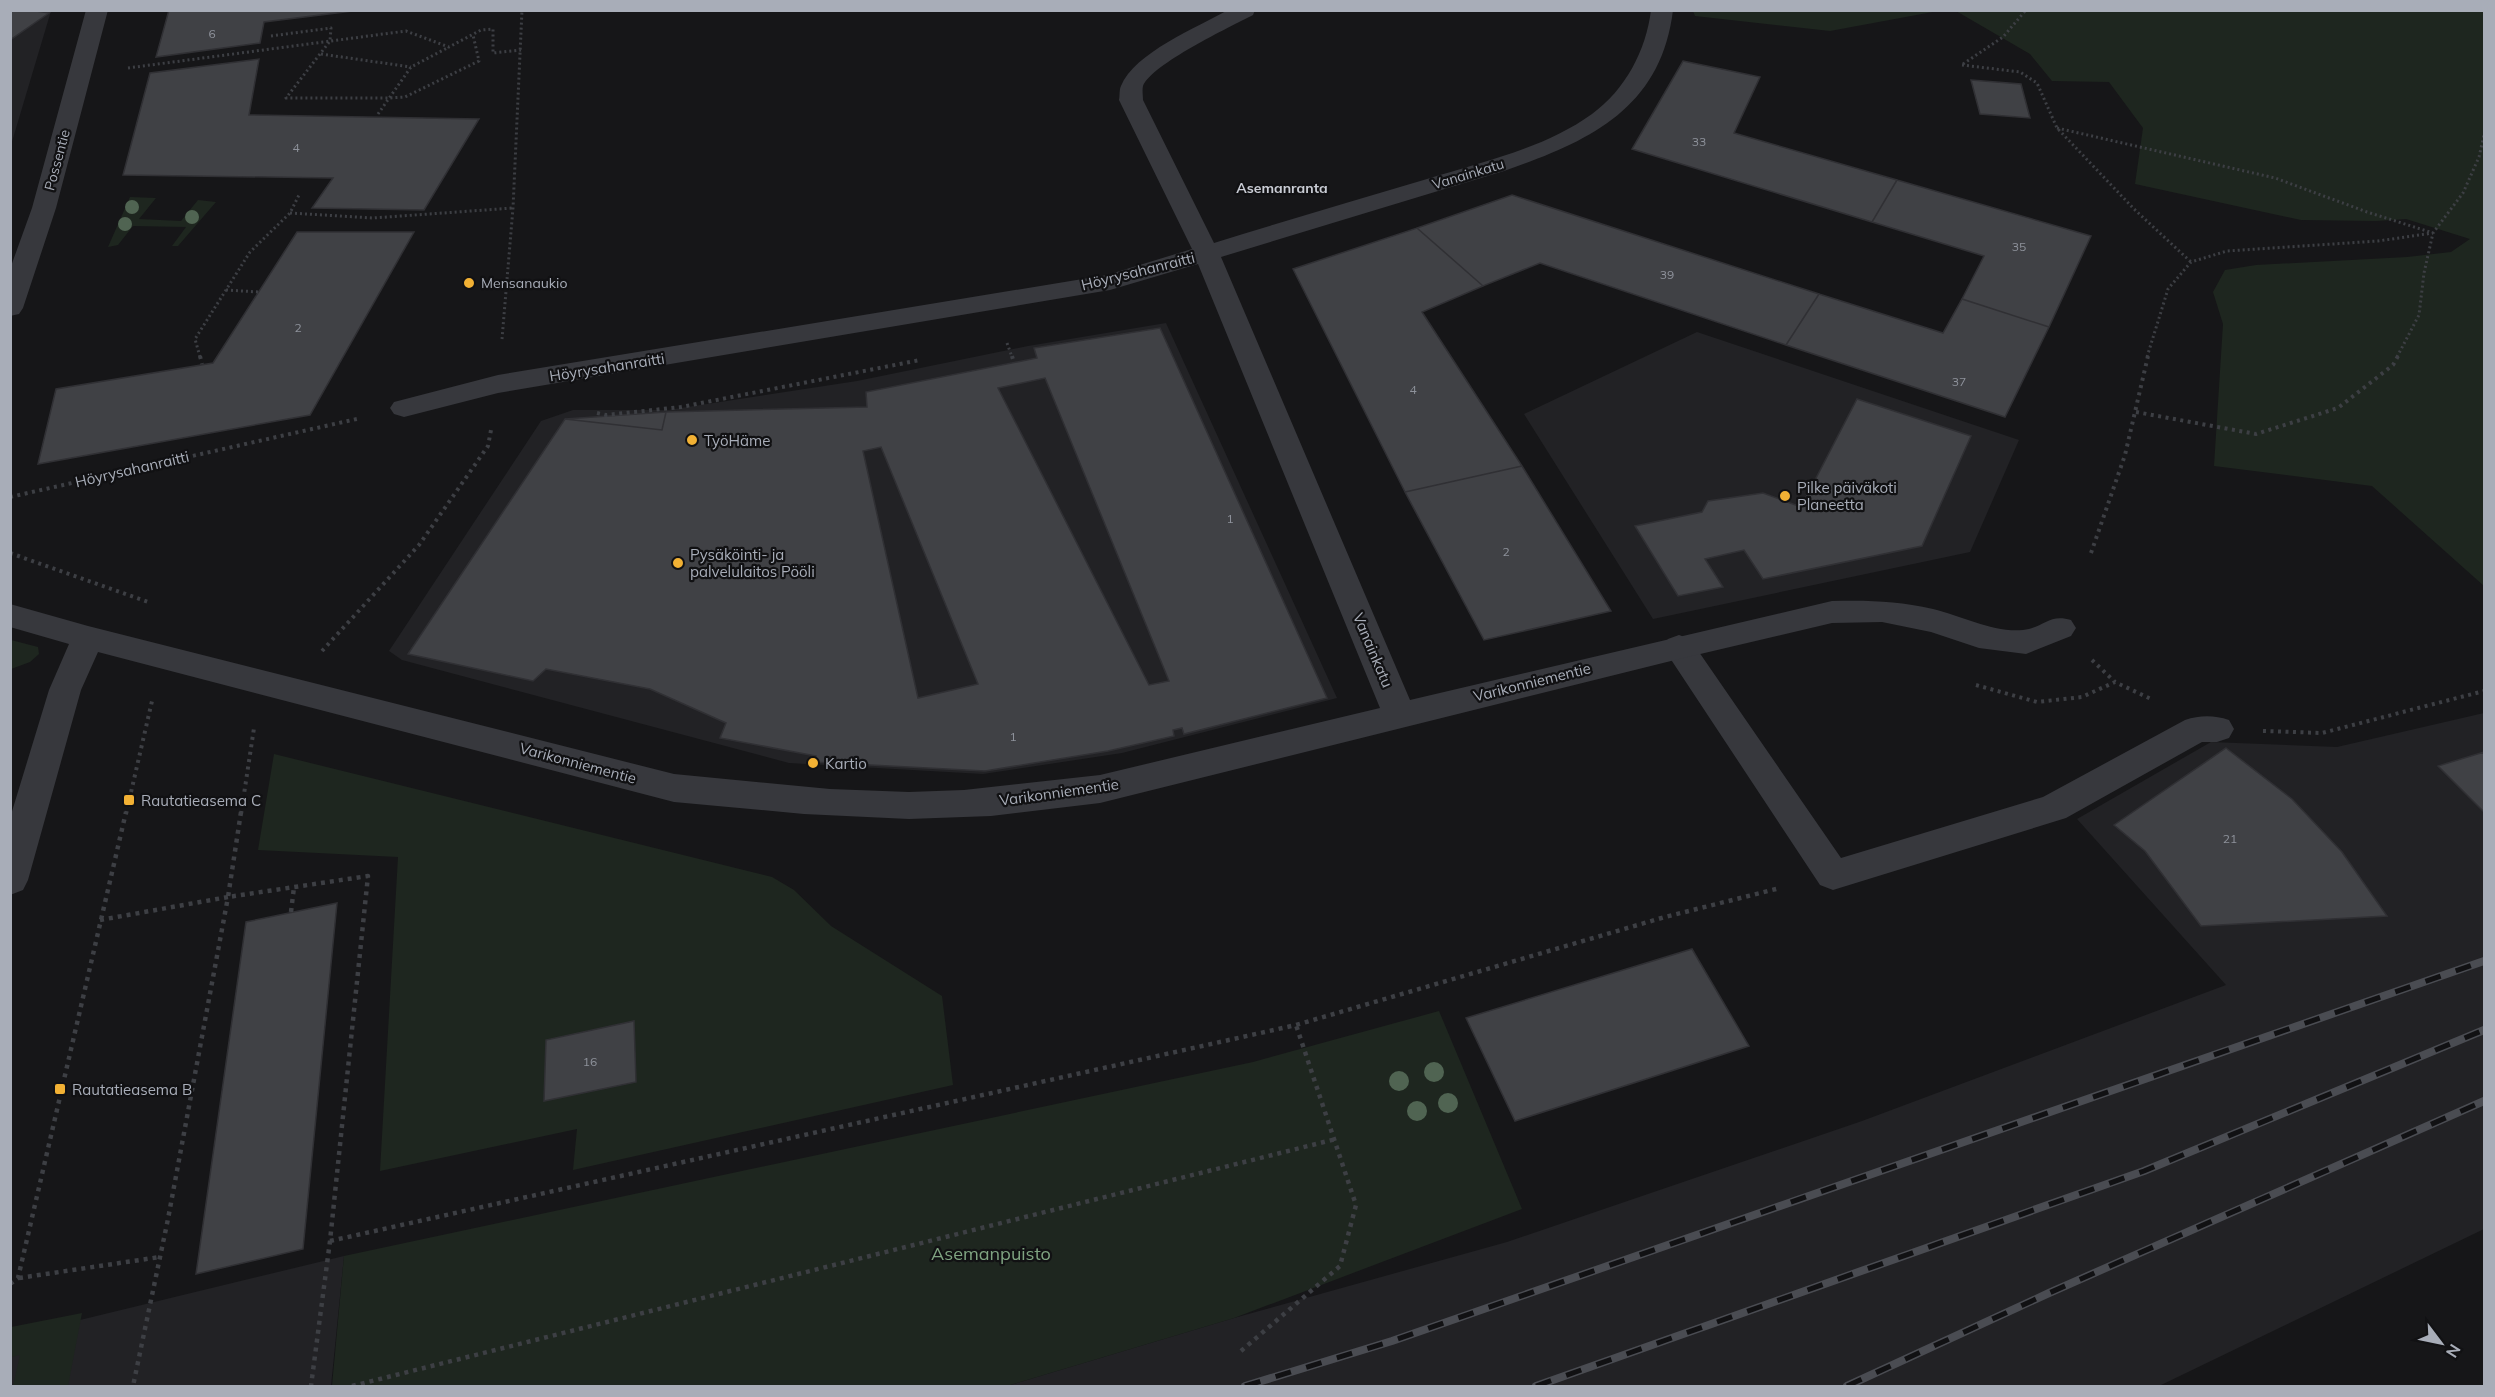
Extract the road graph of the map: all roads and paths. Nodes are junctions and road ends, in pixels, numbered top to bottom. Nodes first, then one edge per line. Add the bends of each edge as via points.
1 (97, 10) edge
2 (522, 10) edge
3 (1245, 10) edge
4 (1662, 10) edge
5 (2026, 10) edge
6 (473, 35) junction
7 (271, 36) dead end
8 (330, 41) junction
9 (449, 47) junction
10 (521, 50) junction
11 (320, 54) junction
12 (411, 67) junction
13 (118, 70) dead end
14 (389, 98) junction
15 (378, 114) dead end
16 (2058, 128) junction
17 (2484, 135) edge
18 (2484, 145) edge
19 (300, 193) dead end
20 (513, 208) junction
21 (290, 213) junction
22 (2433, 233) junction
23 (1207, 254) junction
24 (2191, 262) junction
25 (225, 290) junction
26 (259, 292) dead end
27 (10, 308) edge
28 (1007, 343) dead end
29 (1014, 363) dead end
30 (202, 364) dead end
31 (498, 384) junction
32 (404, 408) joint
33 (2136, 412) junction
34 (10, 497) edge
35 (10, 553) edge
36 (2091, 553) dead end
37 (160, 607) dead end
38 (10, 615) edge
39 (2060, 628) dead end
40 (88, 638) junction
41 (1679, 647) junction
42 (322, 652) dead end
43 (2484, 691) edge
44 (153, 694) dead end
45 (1400, 715) junction
46 (255, 722) dead end
47 (2217, 729) joint
48 (1833, 875) junction
49 (10, 880) edge
50 (294, 887) junction
51 (228, 897) junction
52 (291, 912) dead end
53 (100, 920) junction
54 (1296, 1025) junction
55 (1335, 1139) junction
56 (330, 1241) junction
57 (160, 1257) junction
58 (18, 1278) junction
59 (10, 1284) edge
60 (1241, 1351) dead end
61 (133, 1386) edge
62 (311, 1386) edge
63 (352, 1386) edge

1 - 27 street, Possentie via 44,208
2 - 10 path
3 - 23 street, Vanainkatu via 1169,53 1141,74 1132,87 1131,100
4 - 23 street, Vanainkatu via 1654,48 1636,85 1605,117 1556,145
5 - 16 path via 2003,37 1962,65 2020,72 2037,83
6 - 9 path
6 - 10 path via 492,29 493,53
6 - 14 path via 479,61 405,97
7 - 8 path via 331,28
8 - 9 path via 406,31
8 - 11 path
8 - 13 path
9 - 12 path
10 - 20 path
11 - 12 path
11 - 14 path via 286,98
12 - 14 path
14 - 15 path
16 - 22 path via 2275,178
16 - 24 path via 2102,177
17 - 18 path
18 - 22 path via 2463,193
19 - 21 path
20 - 21 path via 434,216
20 - 31 path
21 - 25 path via 250,252
22 - 24 path via 2378,241 2227,251
22 - 33 path via 2419,315 2393,365 2338,408 2256,434
23 - 31 street, Höyrysahanraitti via 1110,282
23 - 45 street, Vanainkatu
24 - 33 path via 2168,289 2149,350
25 - 26 path
25 - 30 path via 195,339
28 - 29 path
31 - 32 street, Höyrysahanraitti
31 - 42 path via 488,446 419,545
32 - 34 path, Höyrysahanraitti
33 - 36 path
35 - 37 path
38 - 40 street, Varikonniementie
39 - 41 street, Varikonniementie via 2026,642 1980,636 1934,621 1882,611 1832,612
40 - 45 street, Varikonniementie via 674,788 883,805 1003,801 1100,789
40 - 49 street via 65,690
41 - 45 street, Varikonniementie
41 - 48 street
43 - 47 path via 2322,733
44 - 53 path
46 - 51 path
47 - 48 street via 2197,729 2054,808
48 - 54 path via 1665,917
50 - 51 path
50 - 52 path
50 - 56 path via 368,876
51 - 53 path
51 - 57 path
53 - 58 path
54 - 55 path
54 - 56 path
55 - 60 path via 1356,1205 1340,1266
55 - 63 path
56 - 62 path
57 - 58 path
57 - 61 path
58 - 59 path

